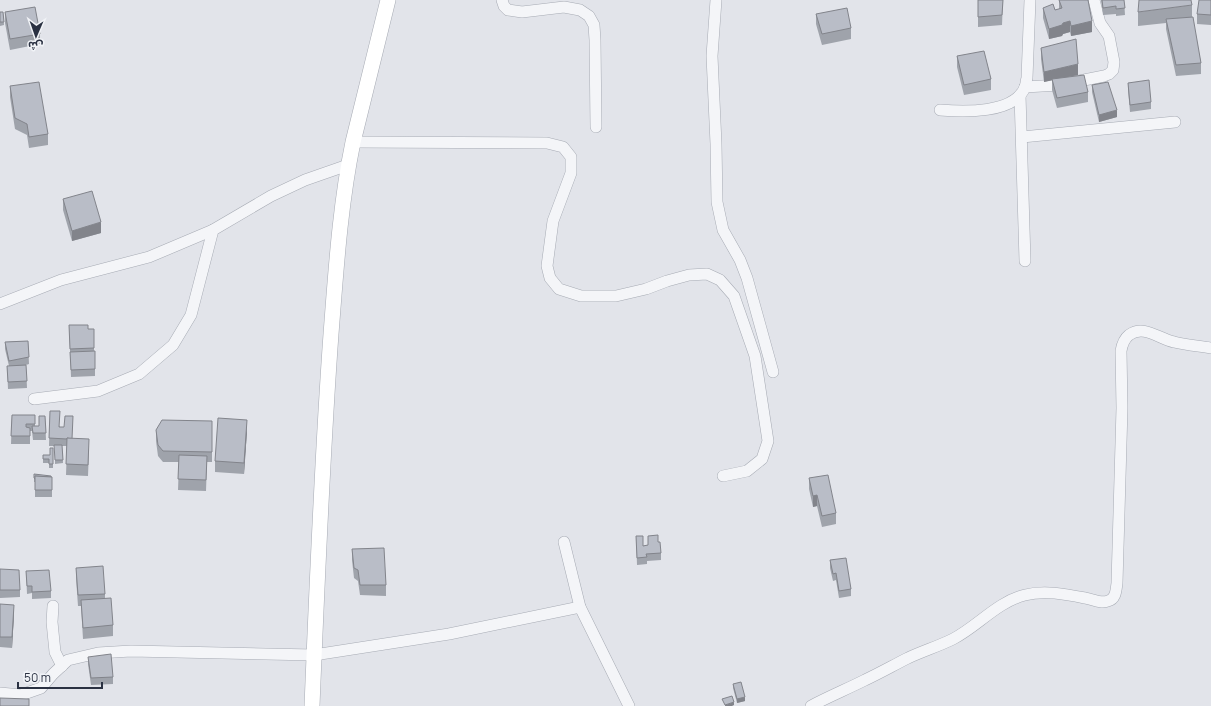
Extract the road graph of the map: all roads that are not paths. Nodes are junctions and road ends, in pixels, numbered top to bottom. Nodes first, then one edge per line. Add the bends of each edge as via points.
1 (388, 0) edge
2 (502, 0) edge
3 (716, 0) edge
4 (1030, 0) edge
5 (1094, 0) edge
6 (1023, 91) junction
7 (940, 110) dead end
8 (1175, 122) dead end
9 (596, 127) dead end
10 (1022, 137) junction
11 (353, 142) junction
12 (348, 165) junction
13 (213, 230) junction
14 (1025, 260) dead end
15 (0, 304) edge
16 (1211, 348) edge
17 (773, 372) dead end
18 (34, 399) dead end
19 (723, 476) dead end
20 (564, 542) dead end
21 (53, 606) dead end
22 (580, 607) junction
23 (314, 655) junction
24 (62, 666) junction
25 (0, 693) edge
26 (312, 706) edge
27 (629, 706) edge
28 (811, 706) edge

1 - 11 street
2 - 9 street via 508,10 522,12 564,7 580,10 589,16 594,25 595,40
3 - 17 street via 712,56 717,202 723,230 747,278
4 - 6 street via 1027,78
5 - 6 street via 1100,22 1109,36 1113,70 1104,76
6 - 7 street via 1008,104 991,110
6 - 10 street
8 - 10 street
10 - 14 street
11 - 12 street
11 - 19 street via 547,143 563,147 570,157 571,173 553,221 547,266 550,278 559,289 581,296 616,296 646,290 689,275 707,274 720,280 734,296 755,356 768,441 762,458 747,471
12 - 13 street via 305,180 271,196
12 - 23 street via 326,396
13 - 15 street via 149,257 60,280
13 - 18 street via 191,315 173,345 139,374 98,391
16 - 28 street via 1175,342 1143,331 1129,335 1123,343 1117,584 1113,598 1101,602 1044,592 1017,597 952,639
20 - 22 street
21 - 24 street via 55,652
22 - 23 street via 449,634
22 - 27 street
23 - 24 street via 131,651 98,653 68,660
23 - 26 street
24 - 25 street via 41,688 21,694

